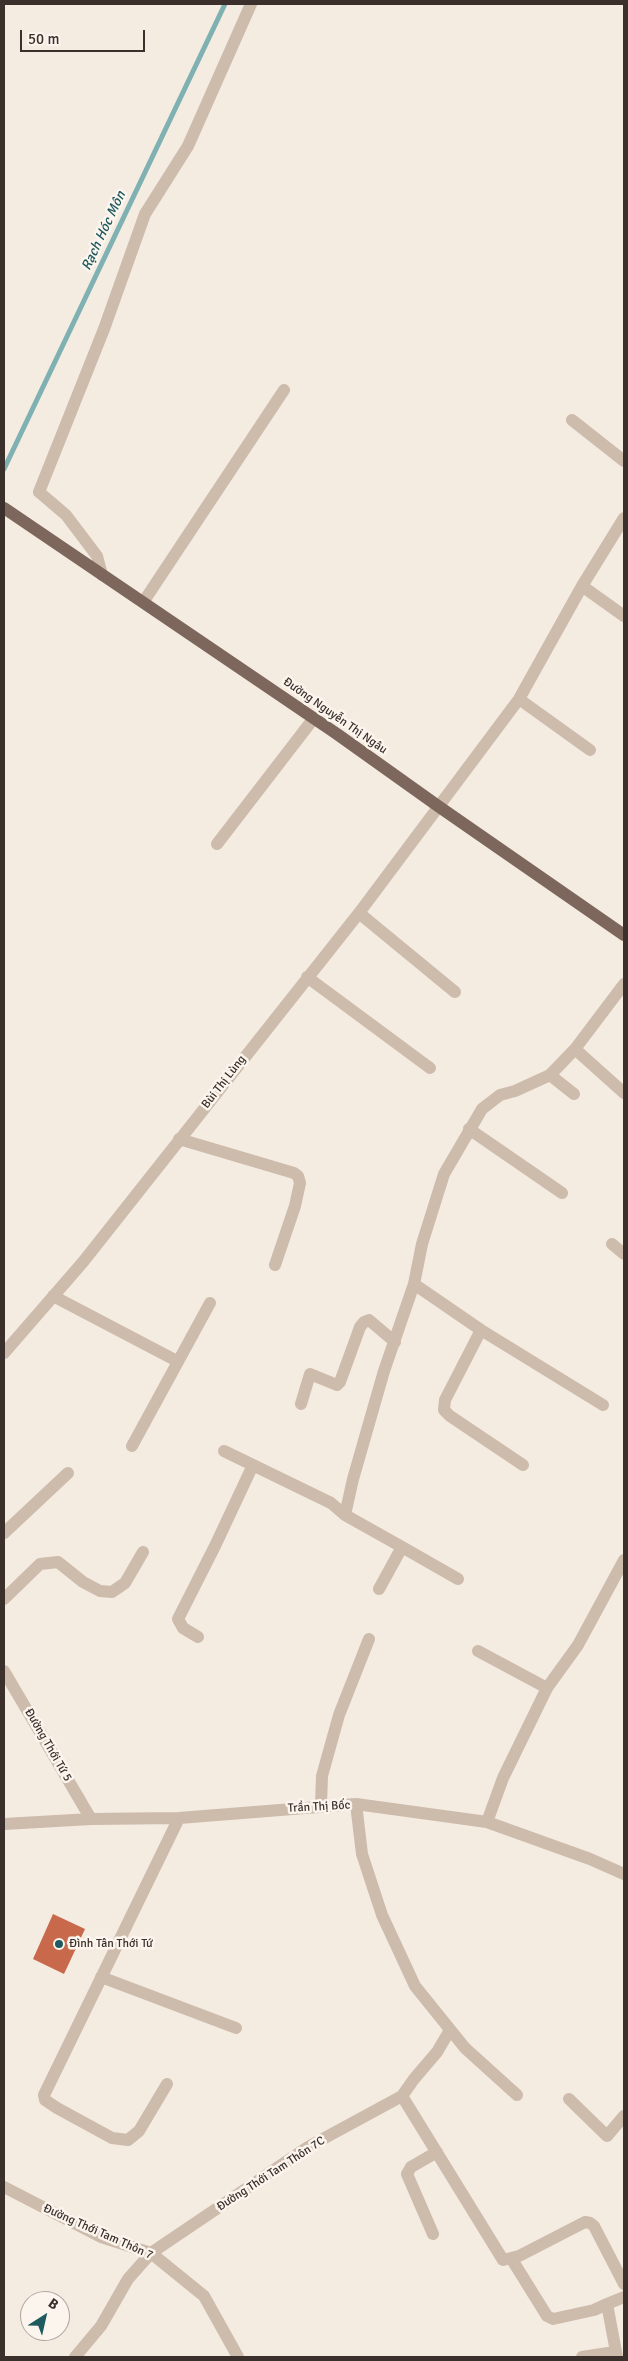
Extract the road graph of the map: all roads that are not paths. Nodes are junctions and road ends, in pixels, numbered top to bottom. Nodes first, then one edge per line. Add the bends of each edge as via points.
1 (252, 4) edge
2 (284, 390) dead end
3 (572, 420) dead end
4 (624, 461) edge
5 (4, 508) edge
6 (624, 518) edge
7 (102, 575) junction
8 (582, 586) junction
9 (144, 602) junction
10 (624, 616) edge
11 (519, 698) junction
12 (314, 718) junction
13 (590, 750) dead end
14 (438, 806) junction
15 (217, 844) dead end
16 (359, 913) junction
17 (624, 935) edge
18 (307, 977) junction
19 (624, 984) edge
20 (455, 992) dead end
21 (575, 1049) junction
22 (430, 1068) dead end
23 (550, 1075) junction
24 (624, 1093) edge
25 (574, 1094) dead end
26 (469, 1129) junction
27 (179, 1139) junction
28 (562, 1193) dead end
29 (612, 1244) dead end
30 (624, 1254) edge
31 (275, 1265) dead end
32 (414, 1284) junction
33 (53, 1296) junction
34 (210, 1303) dead end
35 (481, 1330) junction
36 (394, 1342) junction
37 (4, 1353) edge
38 (177, 1361) junction
39 (301, 1404) dead end
40 (603, 1405) dead end
41 (132, 1446) dead end
42 (224, 1451) dead end
43 (252, 1465) junction
44 (523, 1465) dead end
45 (68, 1473) dead end
46 (345, 1515) junction
47 (4, 1533) edge
48 (402, 1547) junction
49 (143, 1552) dead end
50 (624, 1560) edge
51 (458, 1579) dead end
52 (379, 1589) dead end
53 (4, 1599) edge
54 (198, 1637) dead end
55 (369, 1639) dead end
56 (478, 1651) dead end
57 (4, 1671) edge
58 (547, 1688) junction
59 (356, 1804) junction
60 (321, 1805) junction
61 (179, 1818) junction
62 (91, 1819) junction
63 (487, 1822) junction
64 (4, 1824) edge
65 (624, 1874) edge
66 (101, 1976) junction
67 (236, 2028) dead end
68 (450, 2030) junction
69 (166, 2084) dead end
70 (402, 2096) junction
71 (517, 2096) dead end
72 (569, 2099) dead end
73 (624, 2116) edge
74 (437, 2152) junction
75 (4, 2187) edge
76 (433, 2234) dead end
77 (150, 2253) junction
78 (511, 2258) junction
79 (624, 2284) edge
80 (624, 2297) edge
81 (607, 2304) junction
82 (616, 2355) edge
83 (75, 2357) edge
84 (238, 2357) edge
85 (582, 2357) edge

1 - 7 street via 188,146 145,214 104,329 39,492 71,522 97,556
2 - 9 street
3 - 4 street
5 - 7 main road, Đường Nguyễn Thị Ngâu
6 - 8 street, Bùi Thị Lùng
7 - 9 main road, Đường Nguyễn Thị Ngâu
8 - 10 street
8 - 11 street, Bùi Thị Lùng
9 - 12 main road, Đường Nguyễn Thị Ngâu
11 - 13 street
11 - 14 street, Bùi Thị Lùng
12 - 14 main road, Đường Nguyễn Thị Ngâu
12 - 15 street
14 - 16 street, Bùi Thị Lùng
14 - 17 main road, Đường Nguyễn Thị Ngâu
16 - 18 street, Bùi Thị Lùng
16 - 20 street
18 - 22 street
18 - 27 street, Bùi Thị Lùng
19 - 21 street
21 - 23 street
21 - 24 street
23 - 25 street
23 - 26 street via 500,1095 482,1109
26 - 28 street
26 - 32 street via 444,1174 422,1244
27 - 31 street via 298,1176 300,1184 295,1206
27 - 33 street, Bùi Thị Lùng
29 - 30 street
32 - 35 street
32 - 36 street
33 - 37 street, Bùi Thị Lùng
33 - 38 street
34 - 38 street
35 - 40 street
35 - 44 street via 445,1400 444,1410
36 - 39 street via 369,1320 364,1322 340,1382 337,1385 310,1374
36 - 46 street via 355,1470
38 - 41 street
42 - 43 street
43 - 46 street via 331,1504
43 - 54 street via 178,1619 183,1628
45 - 47 street
46 - 48 street
48 - 51 street
48 - 52 street
49 - 53 street via 125,1583 112,1592 100,1591 58,1562 40,1564
50 - 58 street via 578,1645
55 - 60 street via 339,1715 322,1776
56 - 58 street
57 - 62 street, Đường Thới Tứ 5
58 - 63 street via 503,1778
59 - 60 street, Trần Thị Bốc
59 - 63 street, Trần Thị Bốc
59 - 68 street via 362,1854 382,1915 415,1986
60 - 61 street, Trần Thị Bốc
61 - 62 street, Trần Thị Bốc
61 - 66 street
62 - 64 street, Trần Thị Bốc
63 - 65 street, Trần Thị Bốc
66 - 67 street
66 - 69 street via 44,2095 45,2100 112,2138 128,2140 139,2131
68 - 70 street, Đường Thới Tam Thôn 7C
68 - 71 street
70 - 74 street
70 - 77 street, Đường Thới Tam Thôn 7C via 308,2147
72 - 73 street via 607,2136
74 - 76 street via 410,2167 407,2174
74 - 78 street via 503,2260
75 - 77 street, Đường Thới Tam Thôn 7 via 102,2236
77 - 83 street, Đường Thới Tam Thôn 7C via 128,2279 101,2326
77 - 84 street, Đường Thới Tam Thôn 7 via 204,2296
78 - 79 street via 585,2222 590,2223
78 - 81 street via 547,2316 553,2319
80 - 81 street
81 - 82 street
82 - 85 street

